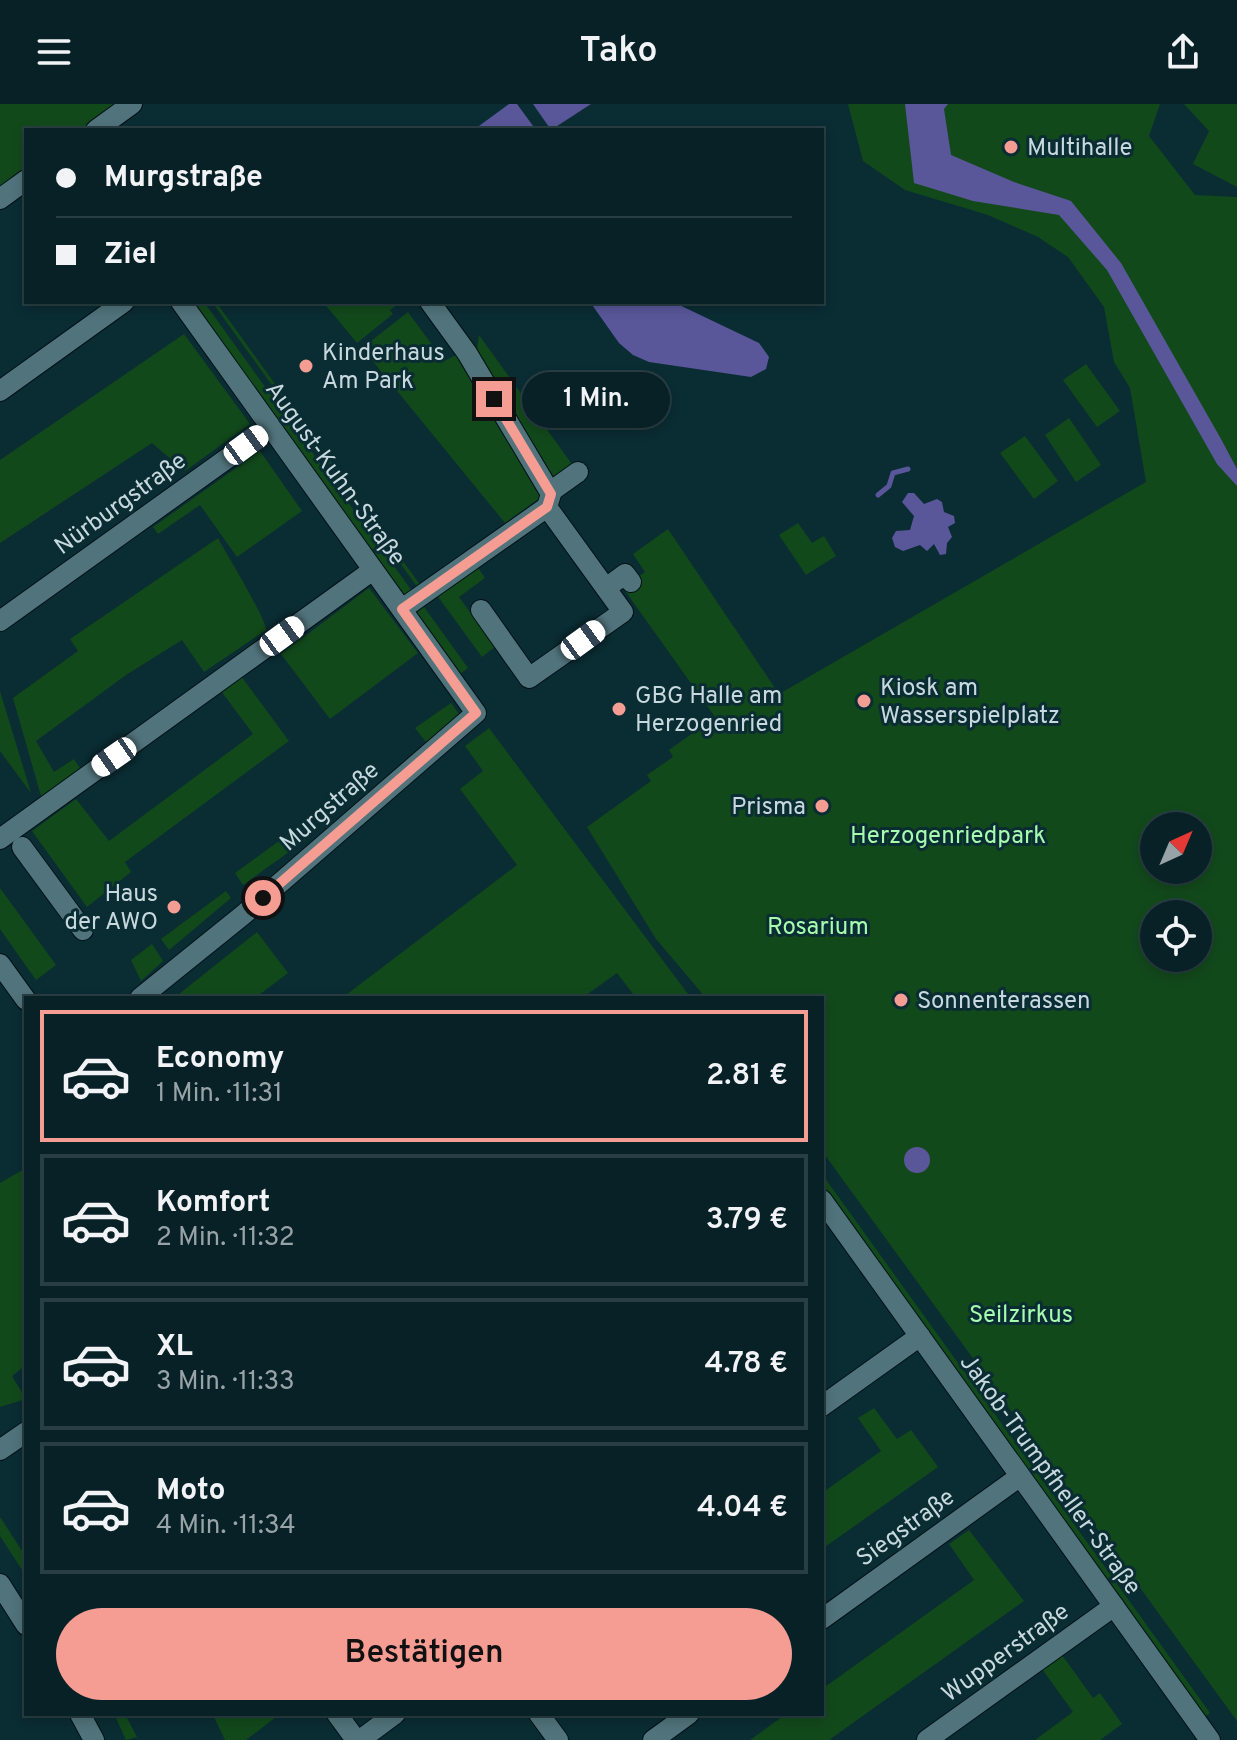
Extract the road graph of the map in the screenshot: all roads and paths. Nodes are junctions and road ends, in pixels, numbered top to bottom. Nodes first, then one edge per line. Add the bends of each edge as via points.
1 (132, 104) edge
2 (99, 128) edge
3 (24, 181) edge
4 (0, 199) edge
5 (121, 304) edge
6 (182, 304) edge
7 (431, 304) edge
8 (0, 391) edge
9 (271, 427) junction
10 (566, 485) junction
11 (373, 570) junction
12 (631, 582) dead end
13 (606, 588) junction
14 (402, 609) junction
15 (481, 610) dead end
16 (0, 621) edge
17 (476, 713) joint
18 (21, 824) junction
19 (0, 839) edge
20 (22, 847) dead end
21 (54, 890) junction
22 (83, 930) dead end
23 (0, 964) edge
24 (142, 996) edge
25 (24, 997) edge
26 (824, 1203) edge
27 (920, 1336) junction
28 (824, 1405) edge
29 (24, 1433) edge
30 (0, 1450) edge
31 (1019, 1477) junction
32 (0, 1584) edge
33 (1114, 1606) junction
34 (824, 1618) edge
35 (24, 1622) edge
36 (81, 1716) edge
37 (339, 1716) edge
38 (392, 1716) edge
39 (540, 1716) edge
40 (686, 1716) edge
41 (94, 1740) edge
42 (358, 1740) edge
43 (558, 1740) edge
44 (653, 1740) edge
45 (927, 1740) edge
46 (1208, 1740) edge

1 - 2 street
3 - 4 street
5 - 8 street
6 - 9 street, August-Kuhn-Straße
7 - 10 street
9 - 11 street, August-Kuhn-Straße
9 - 16 street, Nürburgstraße
10 - 13 street
10 - 14 street
11 - 14 street, August-Kuhn-Straße
11 - 18 street
12 - 13 street via 625,574
13 - 15 street via 623,612 529,678
14 - 17 street, August-Kuhn-Straße
17 - 24 street, Murgstraße
18 - 19 street
18 - 21 street via 63,883
20 - 21 street
21 - 22 street
23 - 25 street
26 - 27 street, Jakob-Trumpfheller-Straße
27 - 28 street
27 - 31 street, Jakob-Trumpfheller-Straße
29 - 30 street
31 - 33 street, Jakob-Trumpfheller-Straße
31 - 34 street, Siegstraße
32 - 35 street
33 - 45 street, Wupperstraße
33 - 46 street, Jakob-Trumpfheller-Straße
36 - 41 street
37 - 42 street
38 - 42 street
39 - 43 street
40 - 44 street

